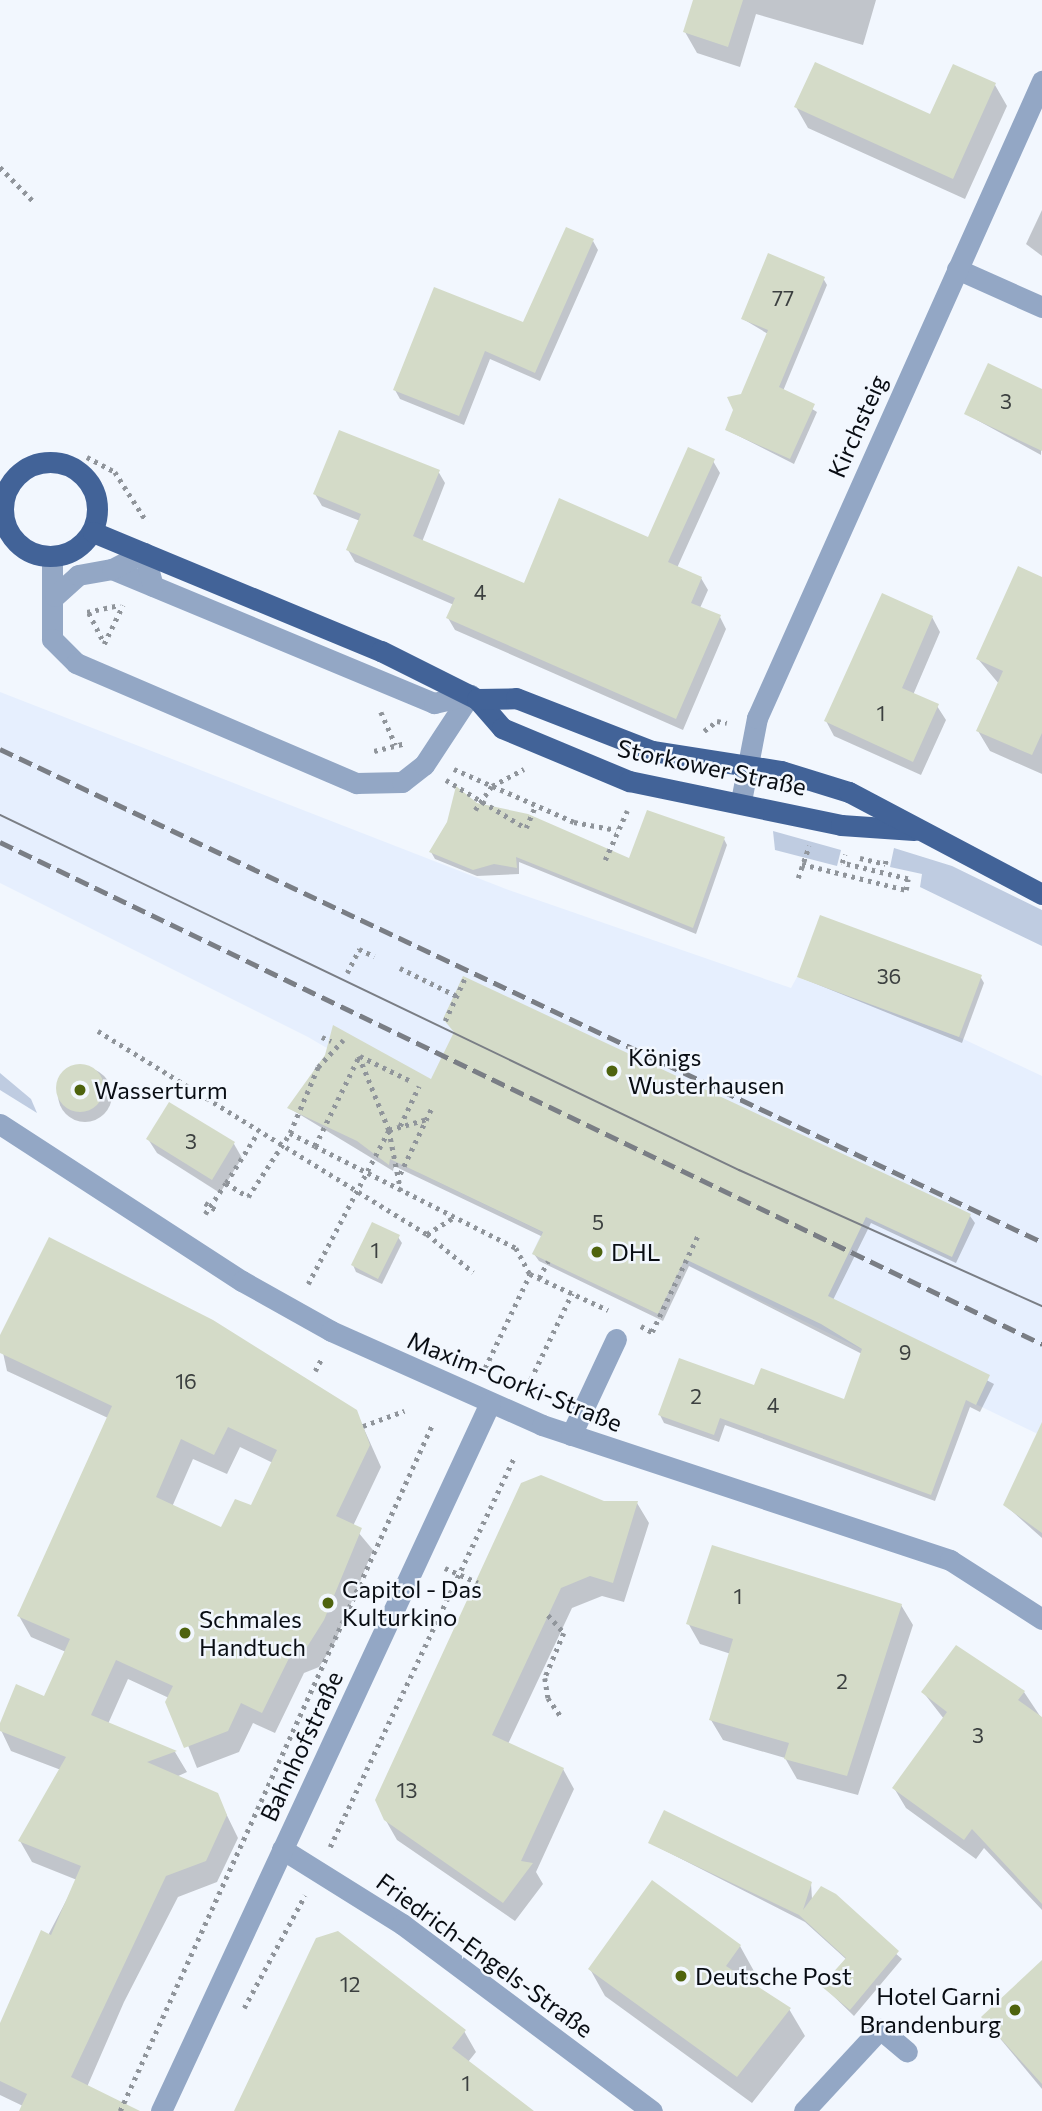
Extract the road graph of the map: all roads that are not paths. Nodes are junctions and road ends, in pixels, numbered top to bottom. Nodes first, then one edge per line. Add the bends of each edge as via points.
1 (1042, 81) edge
2 (957, 269) junction
3 (1042, 307) edge
4 (2, 521) edge
5 (93, 532) junction
6 (144, 553) junction
7 (52, 557) junction
8 (112, 569) junction
9 (153, 586) junction
10 (55, 596) junction
11 (410, 694) junction
12 (474, 697) junction
13 (435, 750) junction
14 (745, 764) junction
15 (741, 801) junction
16 (914, 830) junction
17 (1042, 894) edge
18 (0, 1124) edge
19 (616, 1339) dead end
20 (490, 1404) junction
21 (571, 1435) junction
22 (1042, 1619) edge
23 (282, 1849) junction
24 (907, 2052) dead end
25 (162, 2111) edge
26 (652, 2111) edge
27 (804, 2111) edge

1 - 2 street, Kirchsteig
2 - 3 street
2 - 14 street, Kirchsteig via 757,718
4 - 5 main road via 15,478 56,462 71,466 92,487 97,502
4 - 7 main road via 21,547
5 - 6 main road, Storkower Straße
5 - 7 main road via 82,545
6 - 8 street
6 - 9 street
6 - 12 main road, Storkower Straße
7 - 10 street
8 - 9 street
8 - 10 street via 78,575
9 - 11 street
10 - 13 street via 52,639 89,672 343,778 378,787 402,782
11 - 12 street via 434,703
11 - 13 street via 436,729
12 - 13 street
12 - 14 main road, Storkower Straße via 516,698 652,751
12 - 15 main road, Storkower Straße via 502,728 597,768 662,788
14 - 15 street, Kirchsteig
14 - 16 main road, Storkower Straße via 849,792
15 - 16 main road, Storkower Straße via 841,825
16 - 17 main road, Storkower Straße
18 - 20 street, Maxim-Gorki-Straße via 294,1311
19 - 21 street
20 - 21 street, Maxim-Gorki-Straße
20 - 23 street, Bahnhofstraße
21 - 22 street, Maxim-Gorki-Straße via 950,1560
23 - 25 street, Bahnhofstraße
23 - 26 street, Friedrich-Engels-Straße via 320,1869
24 - 27 street via 880,2029

